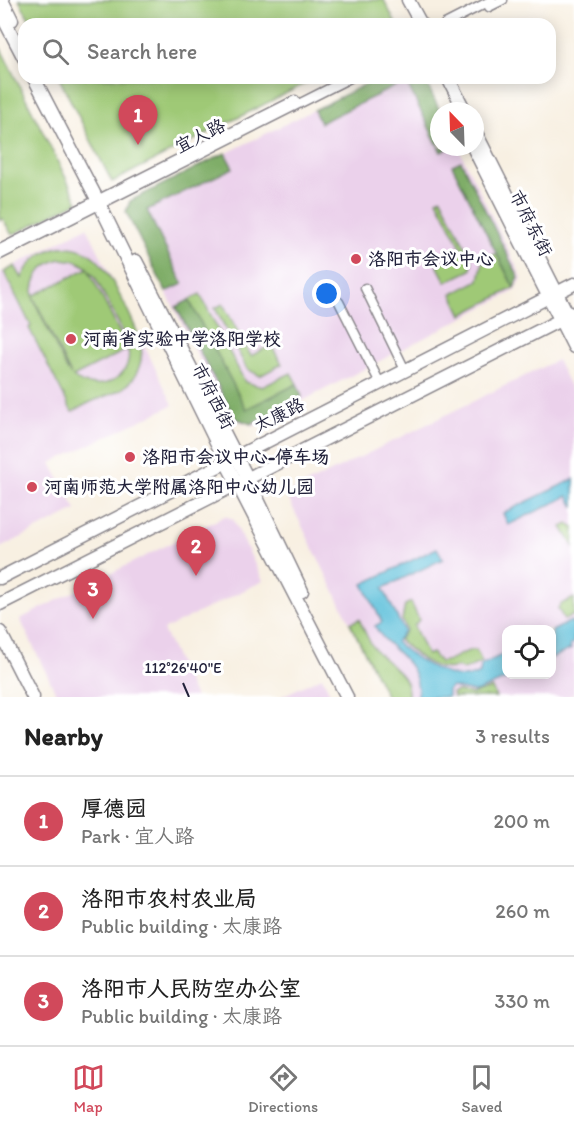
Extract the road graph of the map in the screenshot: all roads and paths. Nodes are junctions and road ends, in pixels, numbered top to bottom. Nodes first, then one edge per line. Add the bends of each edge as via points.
1 (2, 0) edge
2 (400, 0) edge
3 (408, 0) edge
4 (492, 0) edge
5 (503, 0) edge
6 (0, 12) edge
7 (409, 18) edge
8 (418, 18) edge
9 (458, 18) edge
10 (468, 18) edge
11 (18, 31) edge
12 (18, 46) edge
13 (37, 84) edge
14 (46, 84) edge
15 (326, 84) edge
16 (338, 84) edge
17 (442, 84) edge
18 (451, 84) edge
19 (451, 102) edge
20 (460, 102) edge
21 (484, 150) edge
22 (478, 156) edge
23 (102, 200) junction
24 (0, 249) edge
25 (0, 255) edge
26 (574, 284) edge
27 (365, 288) dead end
28 (553, 294) junction
29 (339, 302) dead end
30 (569, 319) edge
31 (574, 346) edge
32 (405, 370) junction
33 (380, 383) junction
34 (231, 460) junction
35 (243, 481) junction
36 (0, 578) edge
37 (0, 603) edge
38 (0, 632) edge
39 (0, 646) edge
40 (25, 697) edge
41 (33, 697) edge
42 (347, 697) edge
43 (354, 697) edge

1 - 11 street
2 - 7 street
3 - 8 street
4 - 9 street
5 - 10 street
6 - 12 street
13 - 23 street, 市府西街
14 - 23 street, 市府西街
15 - 23 street, 宜人路
16 - 23 street, 宜人路
17 - 19 street
18 - 20 street
21 - 28 street, 市府东街
22 - 28 street, 市府东街
23 - 24 street, 宜人路
23 - 25 street, 宜人路
23 - 34 street, 市府西街
26 - 28 street, 太康路
27 - 32 street
28 - 30 street, 市府东街
28 - 32 street, 太康路
29 - 33 street
30 - 31 street, 市府东街
30 - 35 street
32 - 33 street, 太康路
33 - 34 street, 太康路
34 - 35 street, 市府西街
34 - 36 street, 太康路
35 - 37 street
35 - 42 street, 市府西街
35 - 43 street, 市府西街
38 - 41 street
39 - 40 street

